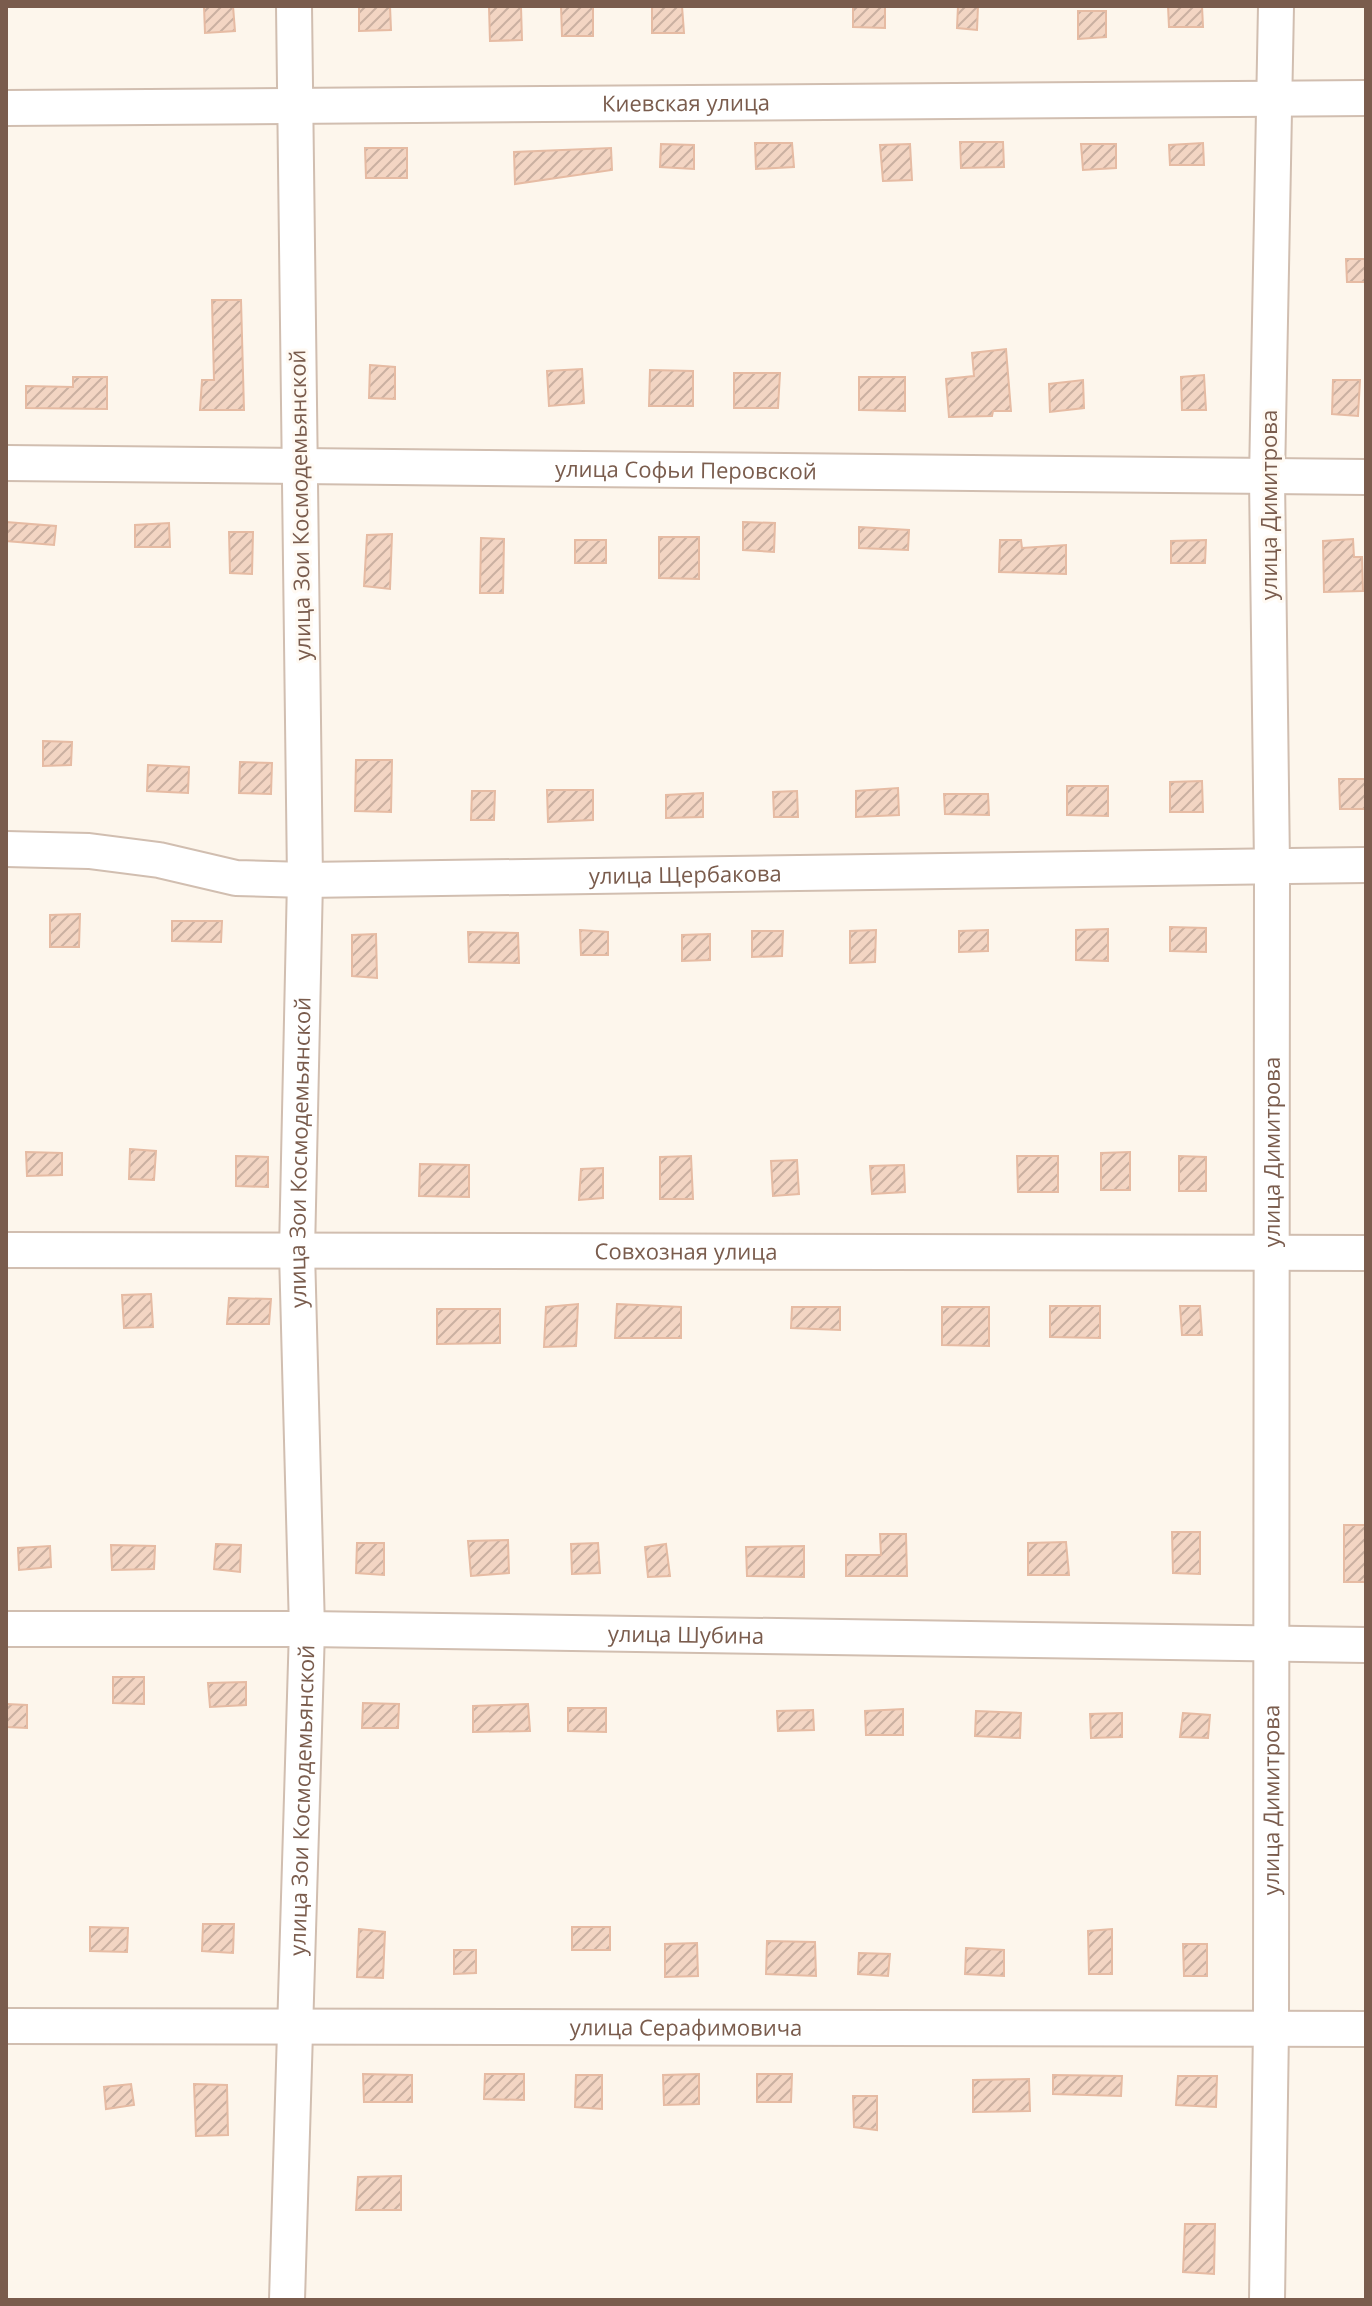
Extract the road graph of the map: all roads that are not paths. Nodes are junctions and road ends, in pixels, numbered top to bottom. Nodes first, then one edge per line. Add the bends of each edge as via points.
1 (294, 6) edge
2 (1276, 6) edge
3 (1366, 98) edge
4 (1277, 100) junction
5 (294, 106) junction
6 (6, 108) edge
7 (6, 463) edge
8 (299, 465) junction
9 (1366, 477) edge
10 (1267, 478) junction
11 (6, 849) edge
12 (1366, 865) edge
13 (1272, 866) junction
14 (305, 880) junction
15 (6, 1250) edge
16 (297, 1252) junction
17 (1366, 1253) edge
18 (1271, 1255) junction
19 (6, 1629) edge
20 (307, 1629) junction
21 (1270, 1645) junction
22 (1366, 1645) edge
23 (6, 2026) edge
24 (293, 2027) junction
25 (1271, 2028) junction
26 (1366, 2029) edge
27 (287, 2300) edge
28 (1267, 2300) edge

1 - 5 street, улица Зои Космодемьянской
2 - 4 street, улица Димитрова
3 - 4 street, Киевская улица
4 - 5 street, Киевская улица
4 - 10 street, улица Димитрова
5 - 6 street, Киевская улица
5 - 8 street, улица Зои Космодемьянской
7 - 8 street, улица Софьи Перовской
8 - 10 street, улица Софьи Перовской
8 - 14 street, улица Зои Космодемьянской
9 - 10 street, улица Софьи Перовской
10 - 13 street, улица Димитрова
11 - 14 street, улица Щербакова via 89,851 236,878
12 - 13 street, улица Щербакова
13 - 14 street, улица Щербакова
13 - 18 street, улица Димитрова
14 - 16 street, улица Зои Космодемьянской
15 - 16 street, Совхозная улица
16 - 18 street, Совхозная улица
16 - 20 street, улица Зои Космодемьянской
17 - 18 street, Совхозная улица
18 - 21 street, улица Димитрова
19 - 20 street, улица Шубина
20 - 21 street, улица Шубина
20 - 24 street, улица Зои Космодемьянской
21 - 22 street, улица Шубина
21 - 25 street, улица Димитрова
23 - 24 street, улица Серафимовича
24 - 25 street, улица Серафимовича
24 - 27 street, улица Зои Космодемьянской
25 - 26 street, улица Серафимовича
25 - 28 street, улица Димитрова

